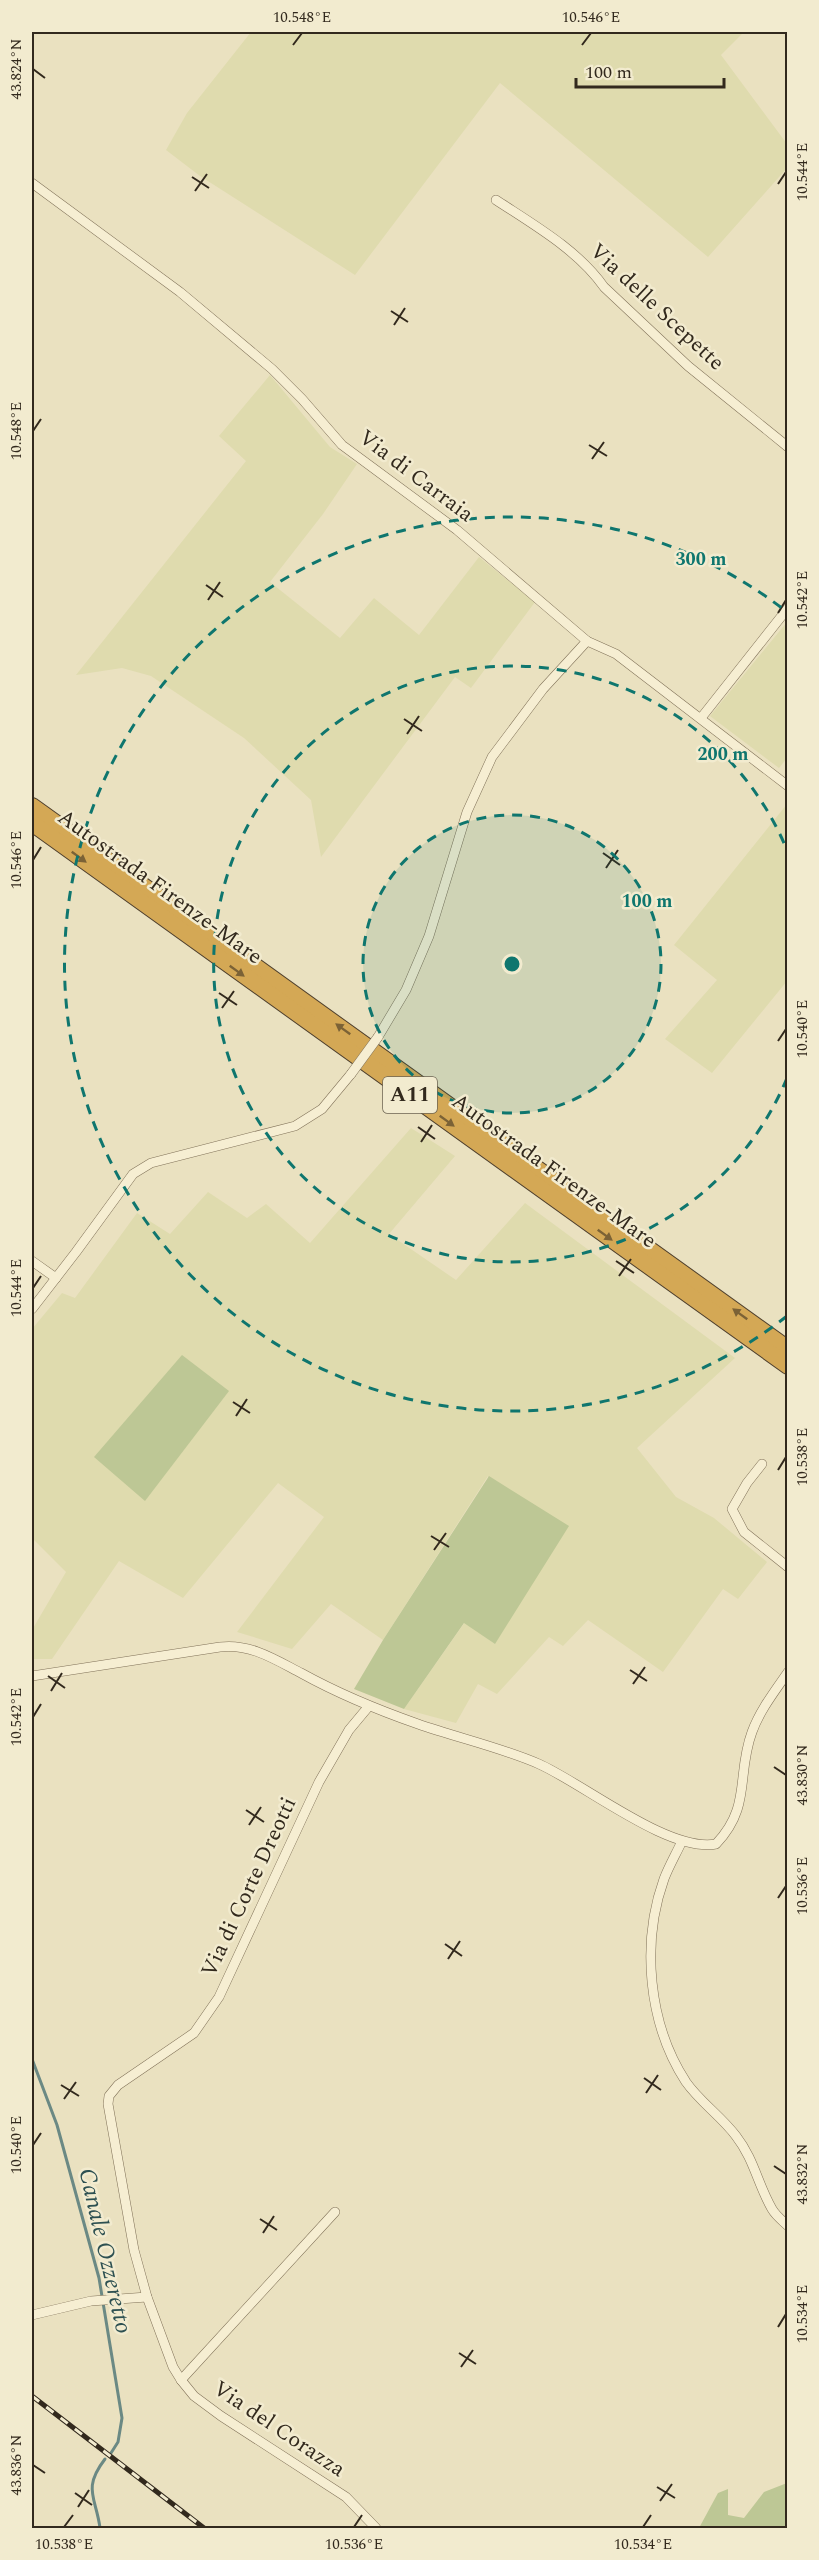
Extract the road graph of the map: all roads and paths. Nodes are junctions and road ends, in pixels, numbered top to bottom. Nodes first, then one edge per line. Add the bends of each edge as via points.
1 (32, 183) edge
2 (496, 200) dead end
3 (788, 447) edge
4 (788, 608) edge
5 (587, 641) junction
6 (701, 718) junction
7 (788, 786) edge
8 (32, 806) edge
9 (32, 823) edge
10 (32, 1261) edge
11 (56, 1278) junction
12 (32, 1309) edge
13 (788, 1349) edge
14 (788, 1366) edge
15 (762, 1464) dead end
16 (788, 1567) edge
17 (788, 1672) edge
18 (32, 1676) edge
19 (369, 1706) junction
20 (682, 1841) junction
21 (335, 2212) dead end
22 (788, 2226) edge
23 (147, 2297) junction
24 (32, 2315) edge
25 (181, 2379) junction
26 (376, 2529) edge

1 - 5 street, Via di Carraia via 180,292 272,369 342,445 456,530
2 - 3 street, Via delle Scepette via 545,232 596,275 688,366
4 - 6 street
5 - 6 street, Via di Carraia via 616,654
5 - 11 street, bridge via 543,689 492,757 467,812 429,936 406,990 378,1037 322,1109 295,1126 151,1163 133,1174
6 - 7 street, Via di Carraia
13 -> 8 highway, Autostrada Firenze-Mare / A11
9 -> 14 highway, Autostrada Firenze-Mare / A11
10 - 11 street
11 - 12 street
15 - 16 street via 732,1509 744,1532
17 - 20 street via 752,1732 735,1820 716,1844
18 - 19 street via 242,1646
19 - 20 street via 540,1765
19 - 23 street, Via di Corte Dreotti via 319,1782 219,1997 194,2033 118,2085 109,2096 134,2250
20 - 22 street via 664,1878 653,1927 652,1984 663,2034 687,2082 735,2134 751,2159 772,2210
21 - 25 street
23 - 24 street via 91,2301
23 - 25 street, Via del Corazza
25 - 26 street, Via del Corazza via 194,2396 221,2416 346,2497

